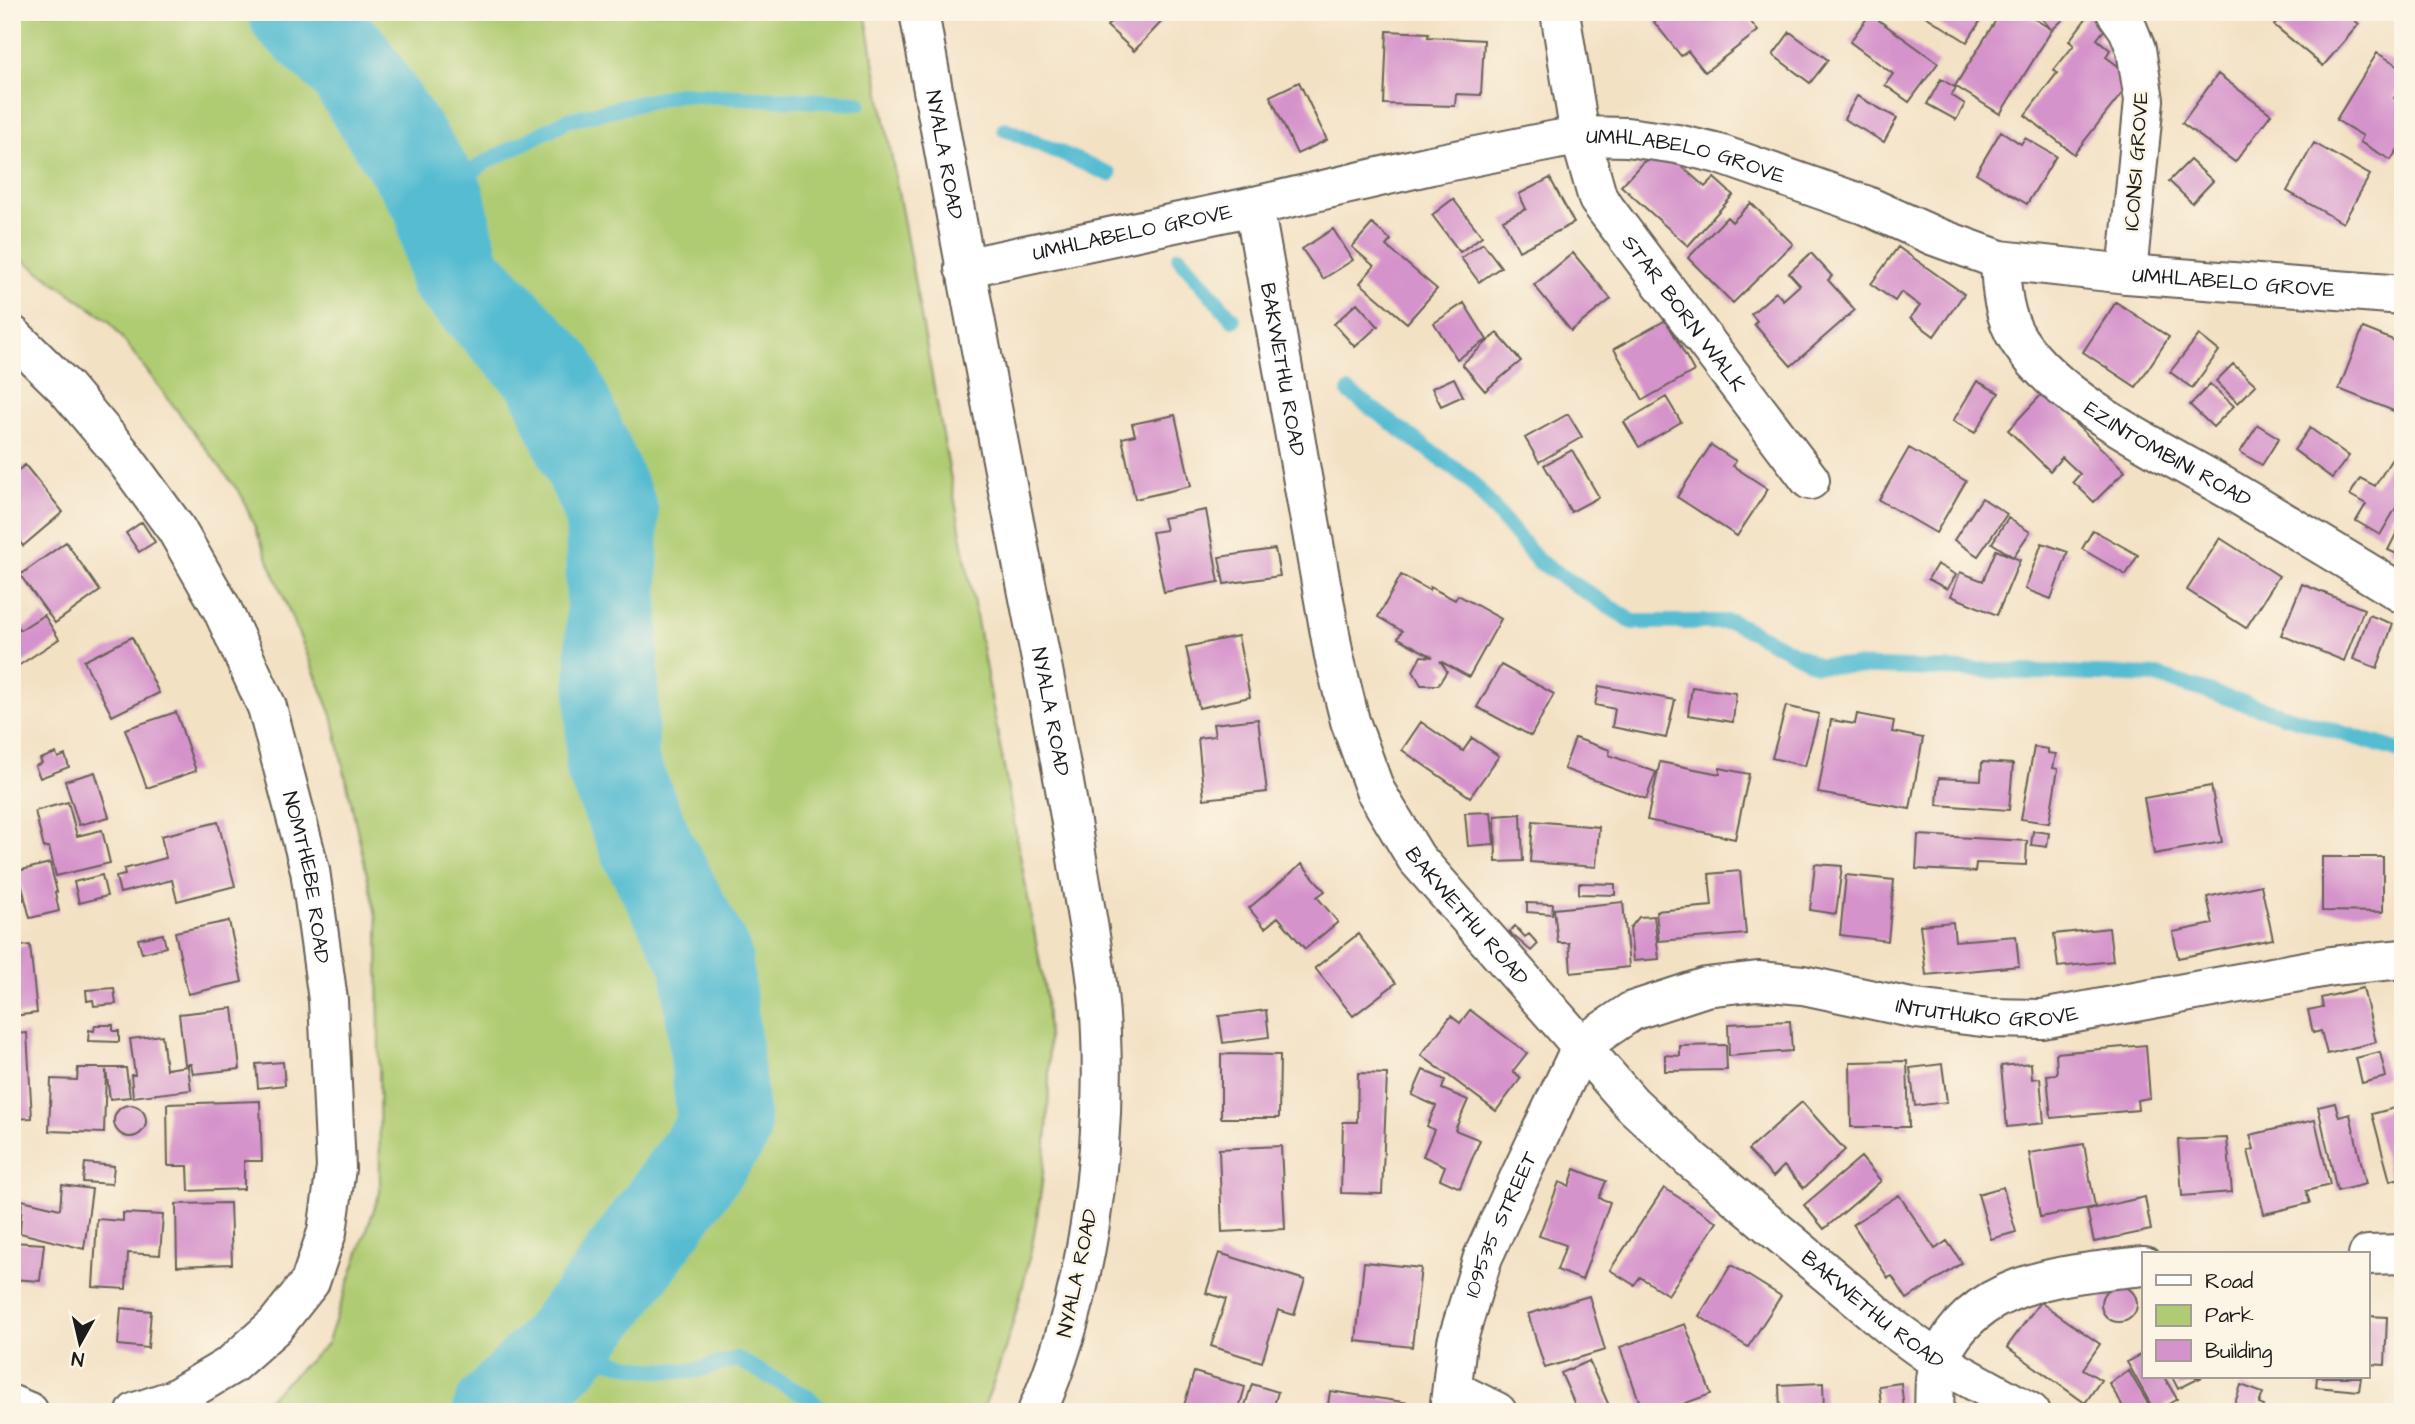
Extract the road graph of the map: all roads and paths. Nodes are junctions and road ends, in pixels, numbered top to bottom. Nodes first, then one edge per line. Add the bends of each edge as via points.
1 (919, 12) edge
2 (1560, 12) edge
3 (2116, 12) edge
4 (1580, 136) junction
5 (1254, 206) junction
6 (2000, 260) junction
7 (964, 268) junction
8 (2127, 274) junction
9 (2403, 295) edge
10 (12, 335) edge
11 (1810, 480) dead end
12 (2403, 594) edge
13 (2403, 958) edge
14 (1582, 1045) junction
15 (2403, 1254) edge
16 (2370, 1255) edge
17 (2142, 1266) edge
18 (1938, 1361) junction
19 (1451, 1401) edge
20 (12, 1405) edge
21 (29, 1412) edge
22 (136, 1412) edge
23 (1037, 1412) edge
24 (1497, 1412) edge
25 (1934, 1412) edge
26 (2029, 1412) edge

1 - 7 street, NYALA ROAD
2 - 4 street, STAR BORN WALK
3 - 8 street, ICONSI GROVE via 2136,49 2144,100
4 - 5 street, UMHLABELO GROVE
4 - 6 street, UMHLABELO GROVE via 1627,137 1719,154 1865,205
4 - 11 street, STAR BORN WALK via 1598,199
5 - 7 street, UMHLABELO GROVE
5 - 14 street, BAKWETHU ROAD via 1334,656 1350,721 1375,790 1416,858
6 - 8 street, UMHLABELO GROVE
6 - 12 street, EZINTOMBINI ROAD via 2002,296 2010,323 2030,356 2078,399
7 - 23 street, NYALA ROAD via 1064,776 1101,1033 1101,1117 1088,1240 1054,1373
8 - 9 street, UMHLABELO GROVE
10 - 22 street, NOMTHEBE ROAD via 65,387 119,451 176,529 222,609 267,707 310,870 328,1000 336,1168 327,1232 310,1282 275,1326 231,1365 174,1399
13 - 14 street, INTUTHUKO GROVE via 2332,966 2042,1019 1916,1009 1803,985 1758,981 1706,987 1632,1011
14 - 18 street, BAKWETHU ROAD via 1632,1104 1692,1160 1833,1280
14 - 19 street, 109535 STREET via 1483,1257 1457,1342
15 - 16 street
17 - 18 street via 2050,1279 2008,1291 1963,1322
18 - 25 street
18 - 26 street, BAKWETHU ROAD
19 - 24 street
20 - 21 street

